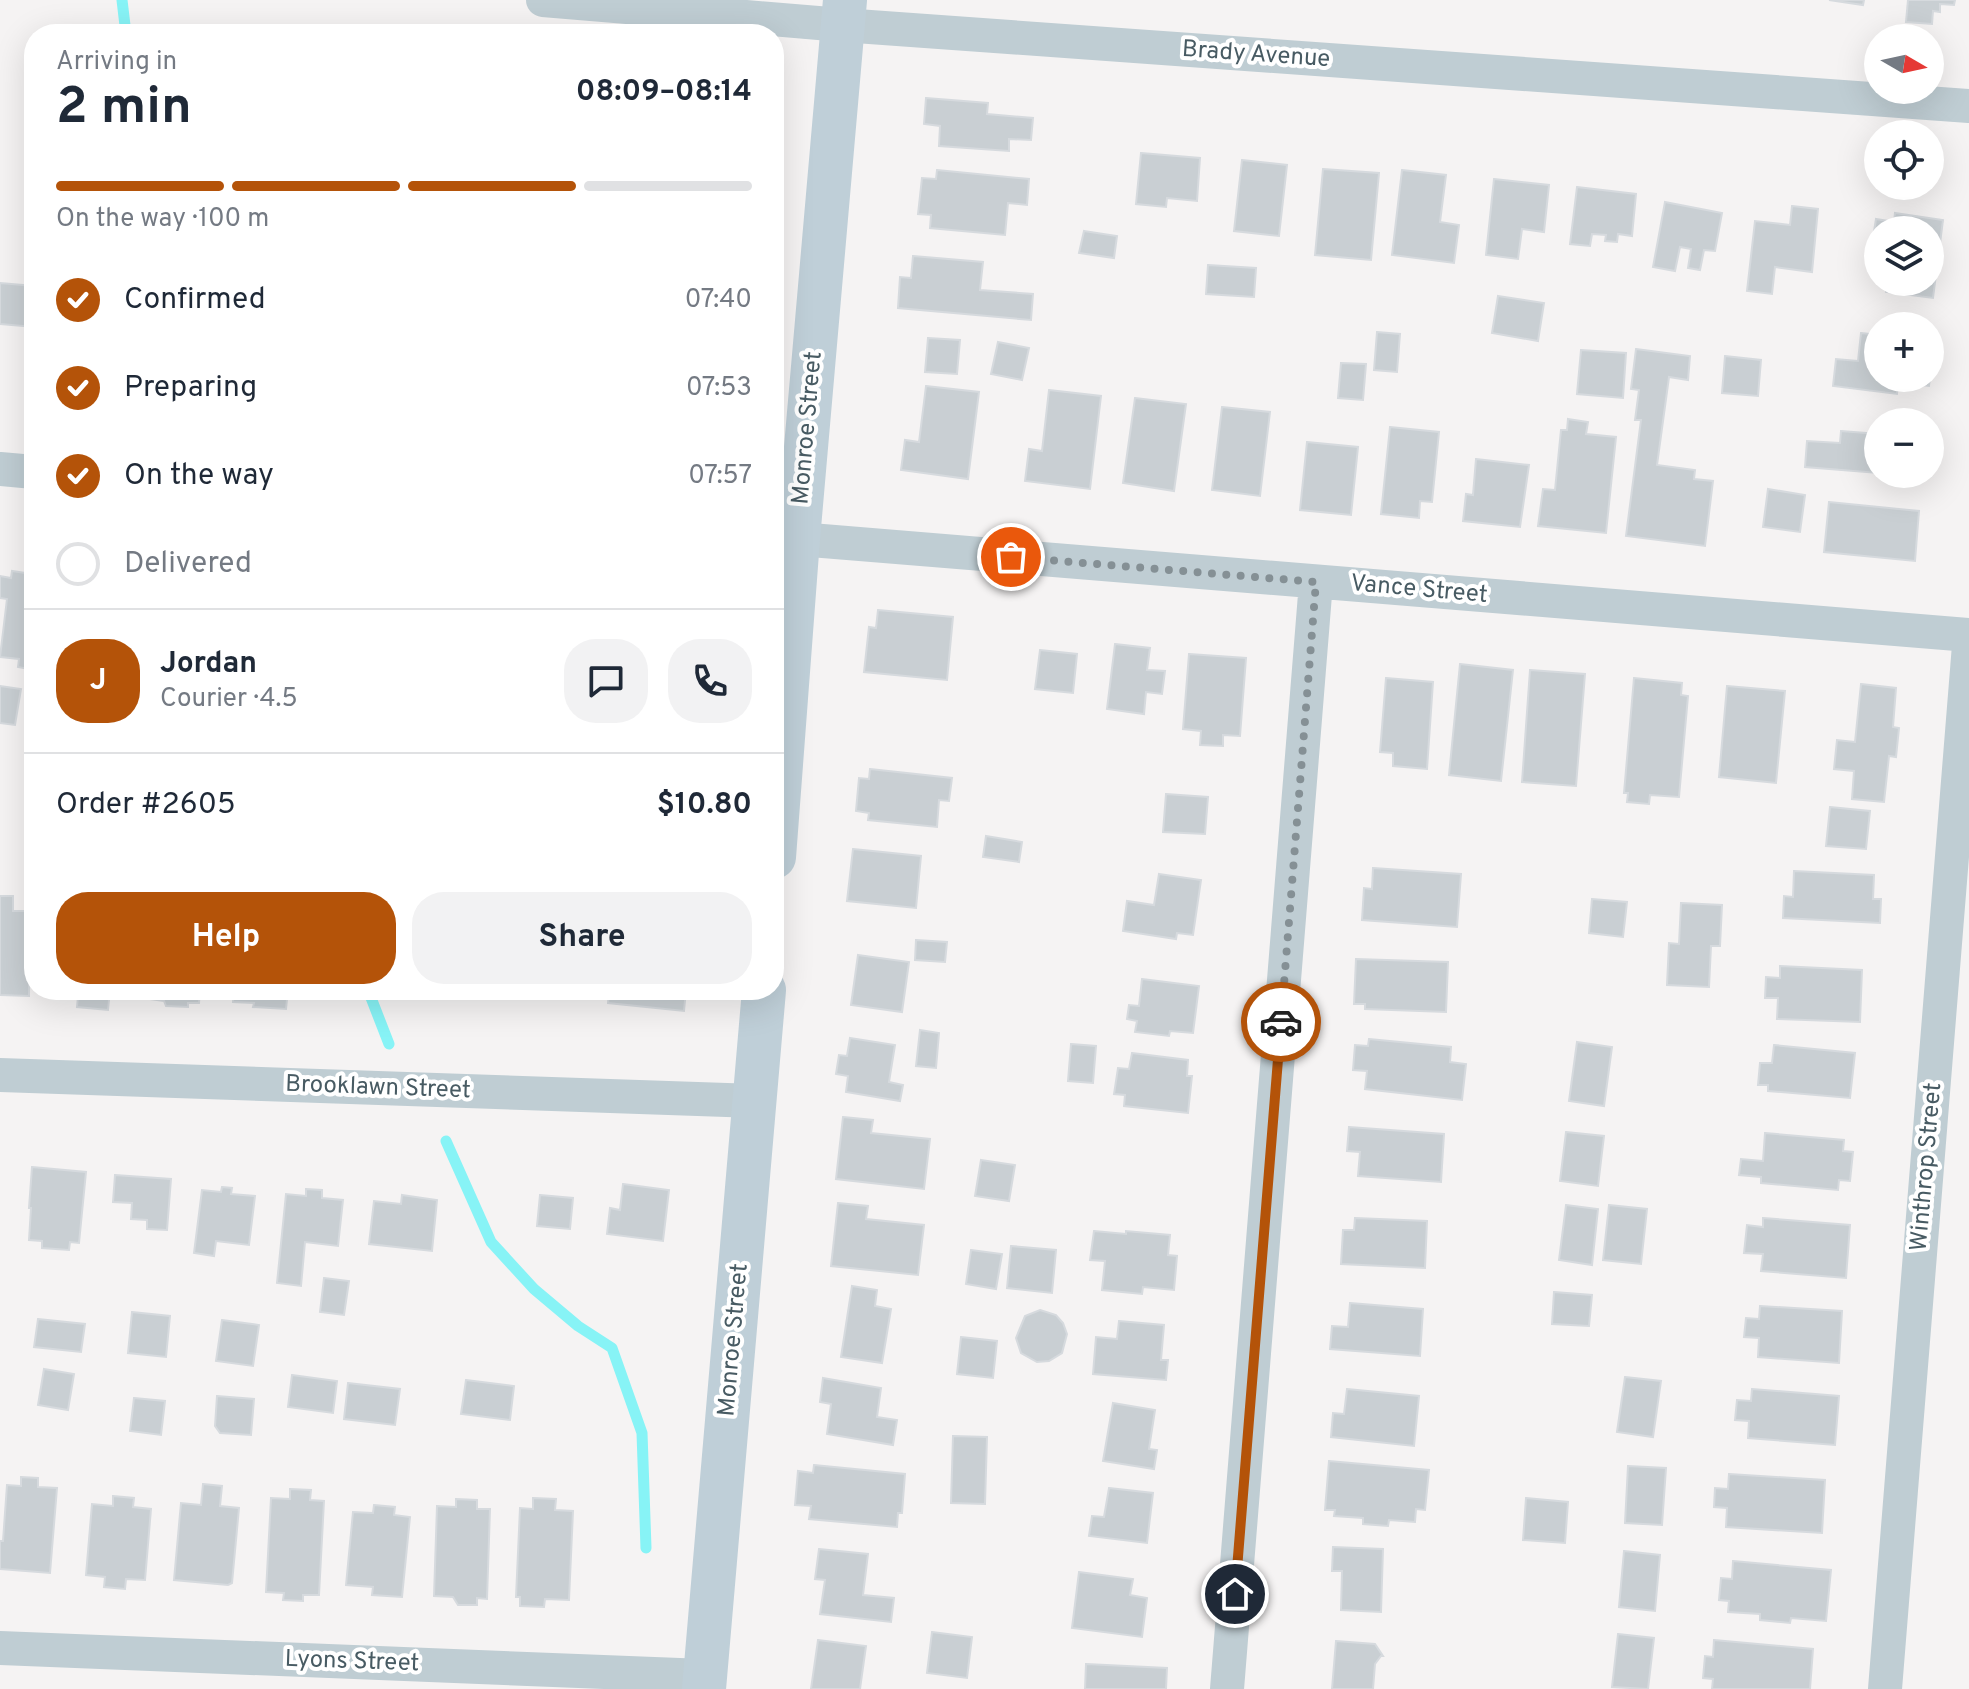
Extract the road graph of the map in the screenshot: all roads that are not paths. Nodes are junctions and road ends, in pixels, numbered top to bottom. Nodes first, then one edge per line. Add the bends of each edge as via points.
1 (543, 0) edge
2 (844, 12) edge
3 (1969, 106) edge
4 (0, 469) edge
5 (24, 471) edge
6 (786, 538) edge
7 (1316, 582) junction
8 (784, 591) edge
9 (1969, 635) edge
10 (1969, 645) edge
11 (763, 1000) edge
12 (0, 1075) edge
13 (756, 1101) junction
14 (0, 1648) edge
15 (704, 1683) edge
16 (1227, 1689) edge
17 (1885, 1689) edge

1 - 2 street, Brady Avenue
2 - 3 street, Brady Avenue
2 - 6 street, Monroe Street
4 - 5 street
6 - 7 street, Vance Street
6 - 8 street, Monroe Street
7 - 9 street, Vance Street
7 - 16 street
10 - 17 street, Winthrop Street
11 - 13 street, Monroe Street
12 - 13 street, Brooklawn Street
13 - 15 street, Monroe Street
14 - 15 street, Lyons Street

